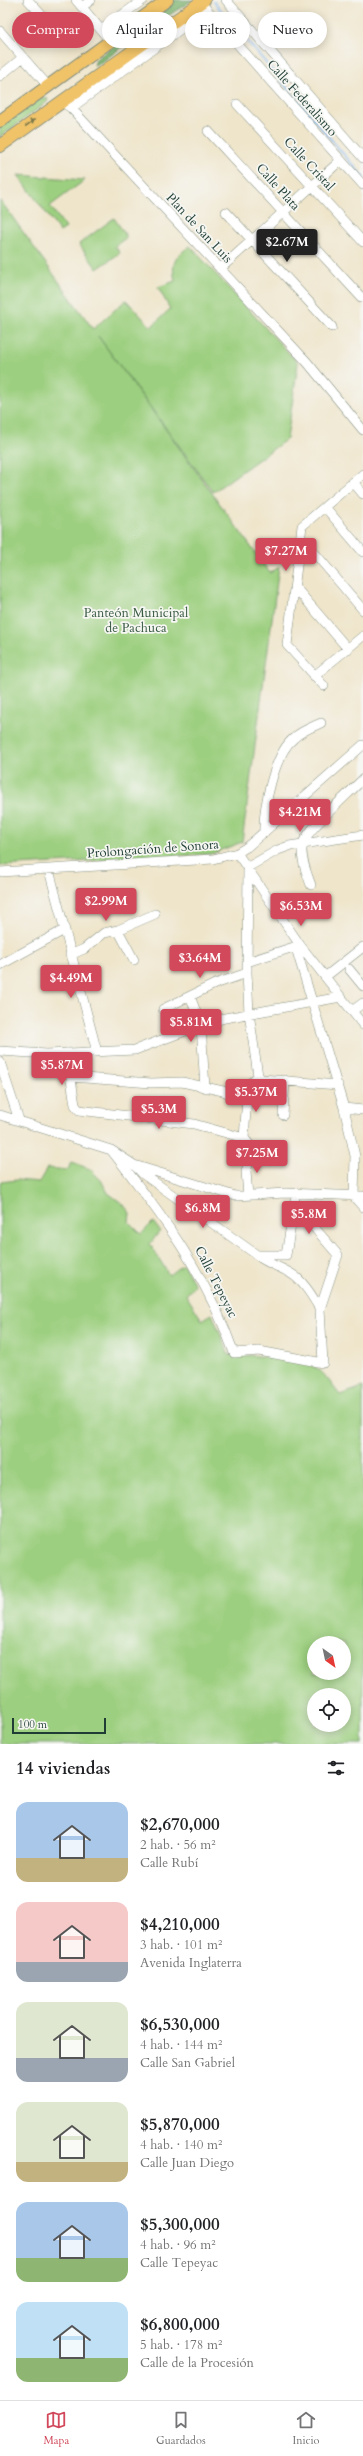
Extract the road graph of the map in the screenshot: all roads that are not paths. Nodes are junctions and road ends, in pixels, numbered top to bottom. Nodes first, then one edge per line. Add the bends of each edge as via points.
1 (28, 0) edge
2 (91, 0) edge
3 (144, 0) edge
4 (167, 0) edge
5 (226, 0) edge
6 (79, 4) edge
7 (204, 4) edge
8 (153, 10) junction
9 (39, 12) edge
10 (150, 12) edge
11 (101, 30) joint
12 (0, 31) edge
13 (102, 48) edge
14 (22, 58) junction
15 (83, 61) junction
16 (100, 74) junction
17 (0, 76) edge
18 (48, 86) junction
19 (61, 101) junction
20 (237, 104) dead end
21 (71, 108) junction
22 (0, 121) edge
23 (208, 131) dead end
24 (0, 146) edge
25 (363, 158) edge
26 (341, 160) junction
27 (363, 185) edge
28 (312, 186) junction
29 (226, 212) dead end
30 (283, 212) junction
31 (252, 240) junction
32 (363, 242) edge
33 (220, 269) junction
34 (361, 297) dead end
35 (332, 327) dead end
36 (363, 430) edge
37 (363, 474) edge
38 (353, 482) junction
39 (363, 494) edge
40 (325, 507) junction
41 (301, 537) junction
42 (363, 552) edge
43 (295, 587) junction
44 (363, 610) edge
45 (363, 636) edge
46 (348, 649) junction
47 (314, 676) junction
48 (324, 686) dead end
49 (321, 723) dead end
50 (363, 745) edge
51 (363, 780) edge
52 (264, 833) junction
53 (363, 835) edge
54 (303, 843) junction
55 (237, 853) junction
56 (248, 868) junction
57 (49, 870) junction
58 (0, 872) edge
59 (311, 885) dead end
60 (155, 914) dead end
61 (118, 930) junction
62 (65, 935) junction
63 (298, 947) junction
64 (363, 947) edge
65 (70, 955) junction
66 (134, 960) dead end
67 (247, 962) junction
68 (0, 965) edge
69 (349, 969) dead end
70 (247, 973) junction
71 (325, 977) junction
72 (363, 986) edge
73 (190, 996) junction
74 (341, 997) junction
75 (312, 1001) junction
76 (363, 1003) edge
77 (163, 1009) dead end
78 (352, 1011) junction
79 (249, 1013) junction
80 (201, 1025) junction
81 (363, 1025) edge
82 (0, 1050) edge
83 (67, 1052) junction
84 (97, 1052) junction
85 (0, 1062) edge
86 (258, 1076) junction
87 (71, 1077) junction
88 (285, 1080) junction
89 (338, 1085) junction
90 (205, 1088) junction
91 (246, 1100) junction
92 (344, 1108) junction
93 (362, 1111) edge
94 (0, 1115) edge
95 (283, 1115) dead end
96 (18, 1120) junction
97 (244, 1138) junction
98 (276, 1148) dead end
99 (253, 1149) junction
100 (111, 1150) junction
101 (134, 1164) junction
102 (295, 1194) junction
103 (248, 1196) junction
104 (358, 1197) edge
105 (294, 1204) junction
106 (363, 1207) edge
107 (257, 1255) junction
108 (320, 1308) junction

1 - 9 street
2 - 6 street
3 - 8 street
3 - 11 street
4 - 8 main road
5 - 25 street, Calle Federalismo
6 - 11 street
7 - 16 main road
7 - 21 street
7 - 26 street, Calle Federalismo
8 - 10 main road
12 - 14 street
13 - 15 main road
14 - 17 street
14 - 18 street
15 - 16 main road via 79,70 84,78
15 - 18 main road
16 - 19 main road
18 - 19 main road
18 - 22 main road
19 - 21 street, Plan de San Luis
24 -> 19 main road
20 - 28 street, Calle Cristal
21 - 33 street, Plan de San Luis
23 - 30 street, Calle Plata
26 - 27 street, Calle Federalismo
26 - 28 street
28 - 30 street
28 - 32 street, Calle Cristal
29 - 31 street
30 - 31 street
30 - 34 street, Calle Plata
31 - 33 street
31 - 35 street
33 - 36 street, Plan de San Luis via 307,362
37 - 38 street
38 - 39 street
38 - 40 street
40 - 41 street via 302,526
40 - 42 street
41 - 43 street
41 - 44 street
43 - 46 street
43 - 47 street via 288,645
45 - 46 street
46 - 47 street
47 - 48 street
49 - 52 street via 294,738 284,750 272,780
50 - 52 street, Prolongación de Sonora
51 - 54 street via 311,831
52 - 55 street, Prolongación de Sonora
53 - 54 street
54 - 56 street via 278,850
54 - 59 street via 305,870
55 - 56 street
55 - 57 street, Prolongación de Sonora via 213,859
56 - 63 street
56 - 67 street
57 - 58 street, Prolongación de Sonora
57 - 62 street
60 - 61 street
61 - 65 street via 104,933 84,949
61 - 66 street
62 - 65 street
62 - 68 street
63 - 67 street
63 - 71 street
63 - 75 street
64 - 71 street
65 - 84 street
67 - 70 street
69 - 72 street
70 - 73 street
70 - 79 street
71 - 74 street
73 - 77 street
73 - 80 street
74 - 75 street
74 - 78 street
75 - 79 street
75 - 89 street
76 - 78 street
78 - 81 street
79 - 80 street
79 - 86 street
80 - 84 street via 135,1050
80 - 90 street
82 - 83 street via 47,1054
83 - 84 street
83 - 87 street
85 - 96 street
86 - 88 street via 262,1079
86 - 91 street via 248,1085
87 - 90 street via 151,1083 182,1082
87 - 97 street via 75,1105 79,1110 194,1124
88 - 89 street
88 - 95 street
89 - 92 street
90 - 91 street via 223,1091
91 - 97 street
92 - 93 street
92 - 104 street via 355,1156
94 - 96 street
96 - 100 street
97 - 99 street
98 - 99 street
99 - 103 street via 246,1171
100 - 101 street
100 - 108 street, Calle Tepeyac via 164,1219 193,1262 225,1327 234,1353 259,1351 323,1363
101 - 103 street via 235,1196
101 - 107 street via 143,1174
102 - 103 street
102 - 104 street
102 - 105 street
104 - 106 street
105 - 107 street via 286,1255
105 - 108 street via 338,1255
107 - 108 street via 267,1263 291,1273 308,1290

